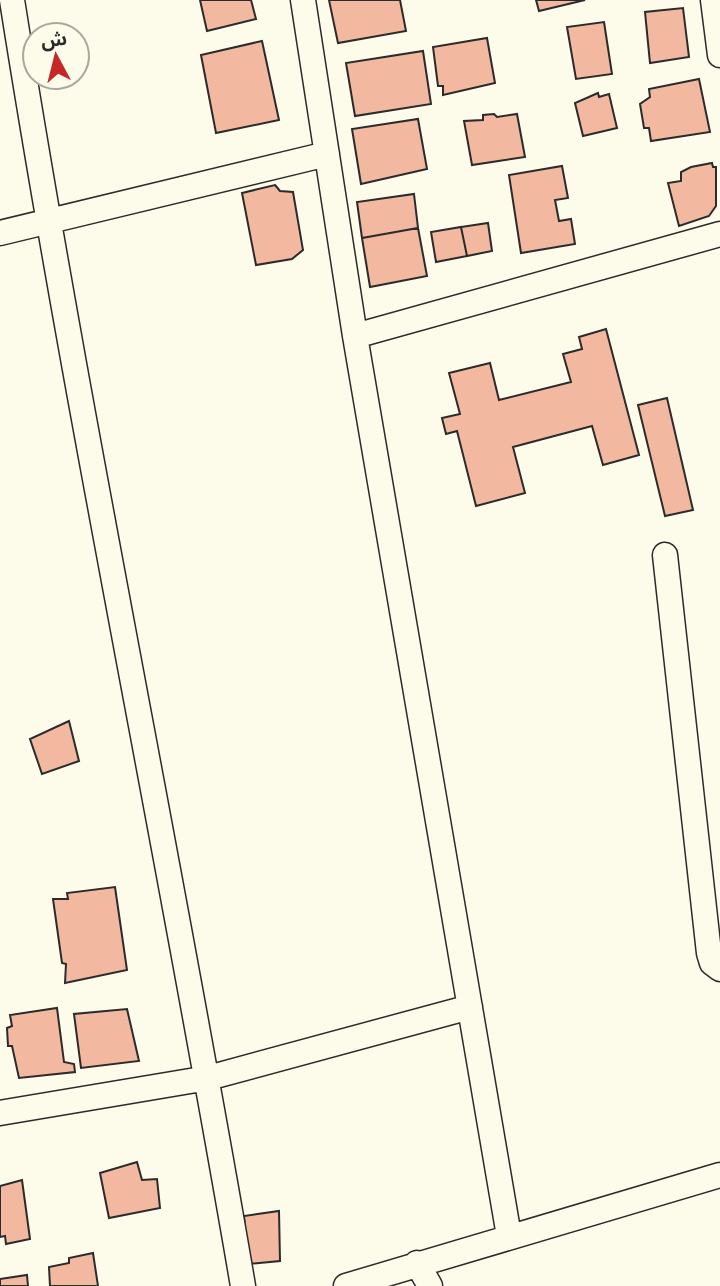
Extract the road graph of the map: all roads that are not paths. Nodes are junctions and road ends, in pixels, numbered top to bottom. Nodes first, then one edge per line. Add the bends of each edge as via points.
1 (12, 0) edge
2 (303, 0) edge
3 (713, 0) edge
4 (720, 55) edge
5 (327, 154) junction
6 (47, 220) junction
7 (0, 233) edge
8 (720, 234) edge
9 (355, 336) junction
10 (665, 555) dead end
11 (720, 969) edge
12 (470, 1007) junction
13 (208, 1078) junction
14 (0, 1113) edge
15 (720, 1175) edge
16 (509, 1236) junction
17 (418, 1263) junction
18 (243, 1286) edge
19 (346, 1286) edge
20 (430, 1286) edge

1 - 6 street
2 - 5 street
3 - 4 street
5 - 6 street
5 - 9 street
6 - 7 street
6 - 13 street
8 - 9 street
9 - 12 street
10 - 11 street via 709,953
12 - 13 street
12 - 16 street
13 - 14 street
13 - 18 street
15 - 16 street
16 - 17 street
17 - 19 street
17 - 20 street

